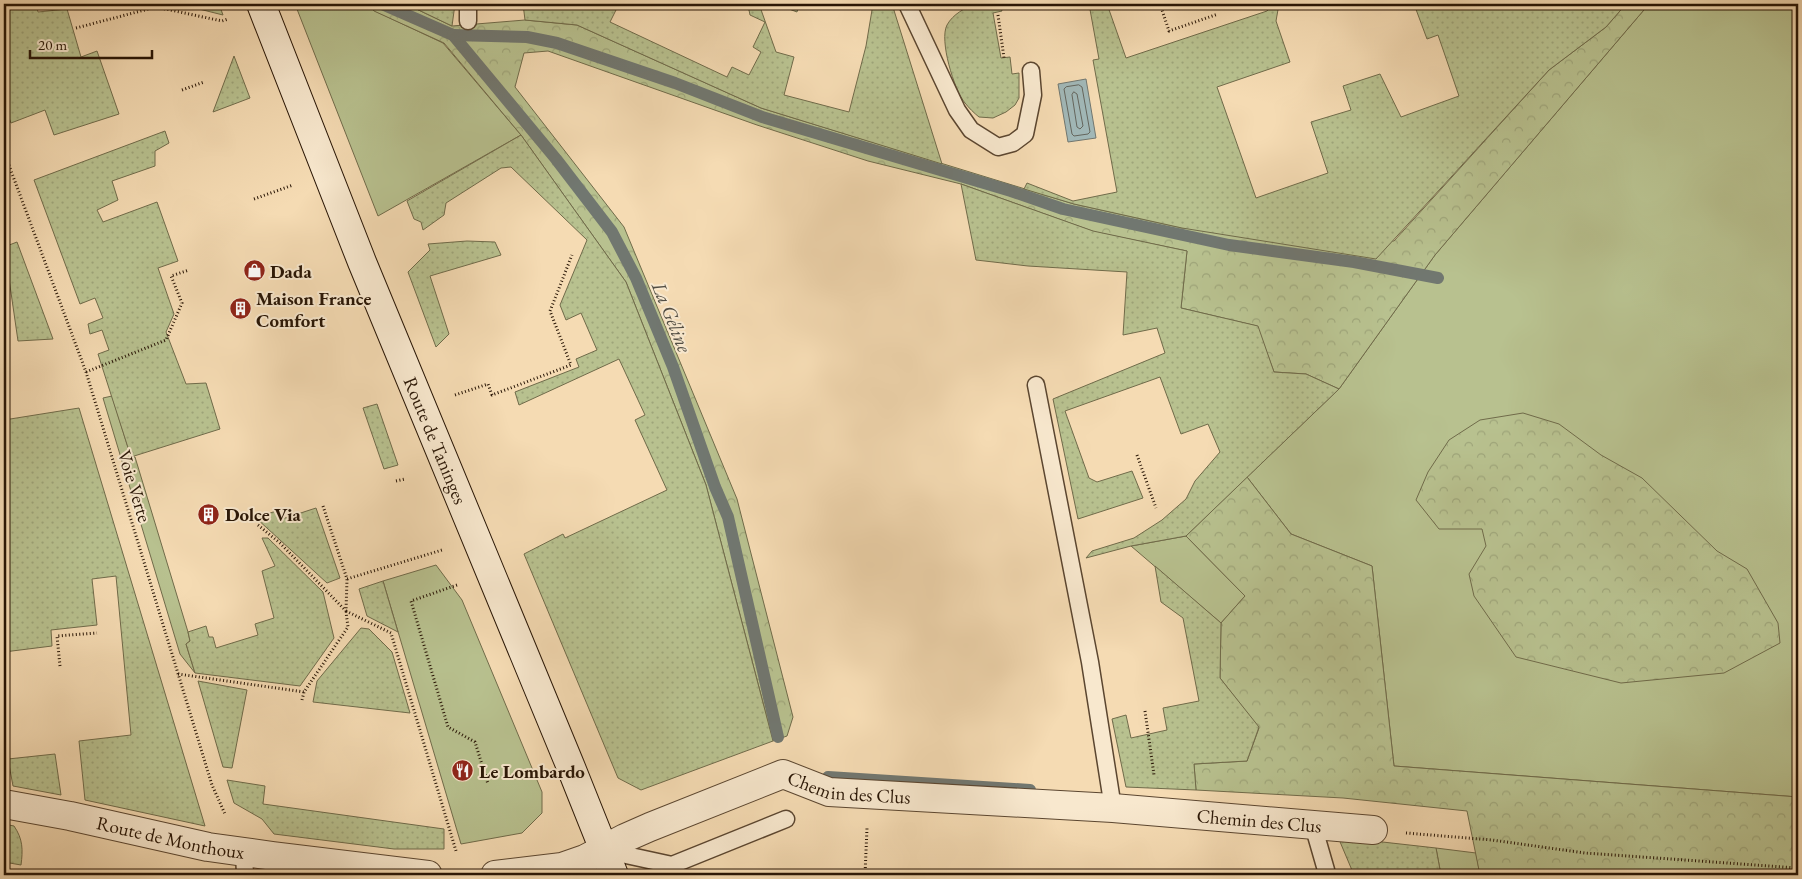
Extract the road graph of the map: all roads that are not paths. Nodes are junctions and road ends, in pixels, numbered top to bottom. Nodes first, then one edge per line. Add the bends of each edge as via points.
1 (261, 4) edge
2 (468, 4) edge
3 (908, 5) edge
4 (468, 21) dead end
5 (1031, 71) dead end
6 (1036, 385) dead end
7 (4, 804) edge
8 (1113, 808) junction
9 (786, 820) dead end
10 (1313, 825) junction
11 (1373, 830) road end
12 (604, 850) junction
13 (245, 864) edge
14 (1326, 870) dead end
15 (428, 875) edge
16 (494, 875) edge
17 (614, 875) edge

1 - 12 street, Route de Taninges via 360,255
2 - 4 lane
3 - 5 lane via 956,110 971,130 998,147 1013,143 1025,134 1033,94
6 - 8 lane via 1085,634
7 - 13 street, Route de Monthoux via 208,846
8 - 10 street, Chemin des Clus
8 - 12 street, Chemin des Clus via 829,792 783,774 633,834
9 - 12 lane via 672,865
10 - 11 street, Chemin des Clus
10 - 14 lane
12 - 16 street via 562,867
12 - 17 street, Route de Taninges
13 - 15 street, Route de Monthoux

